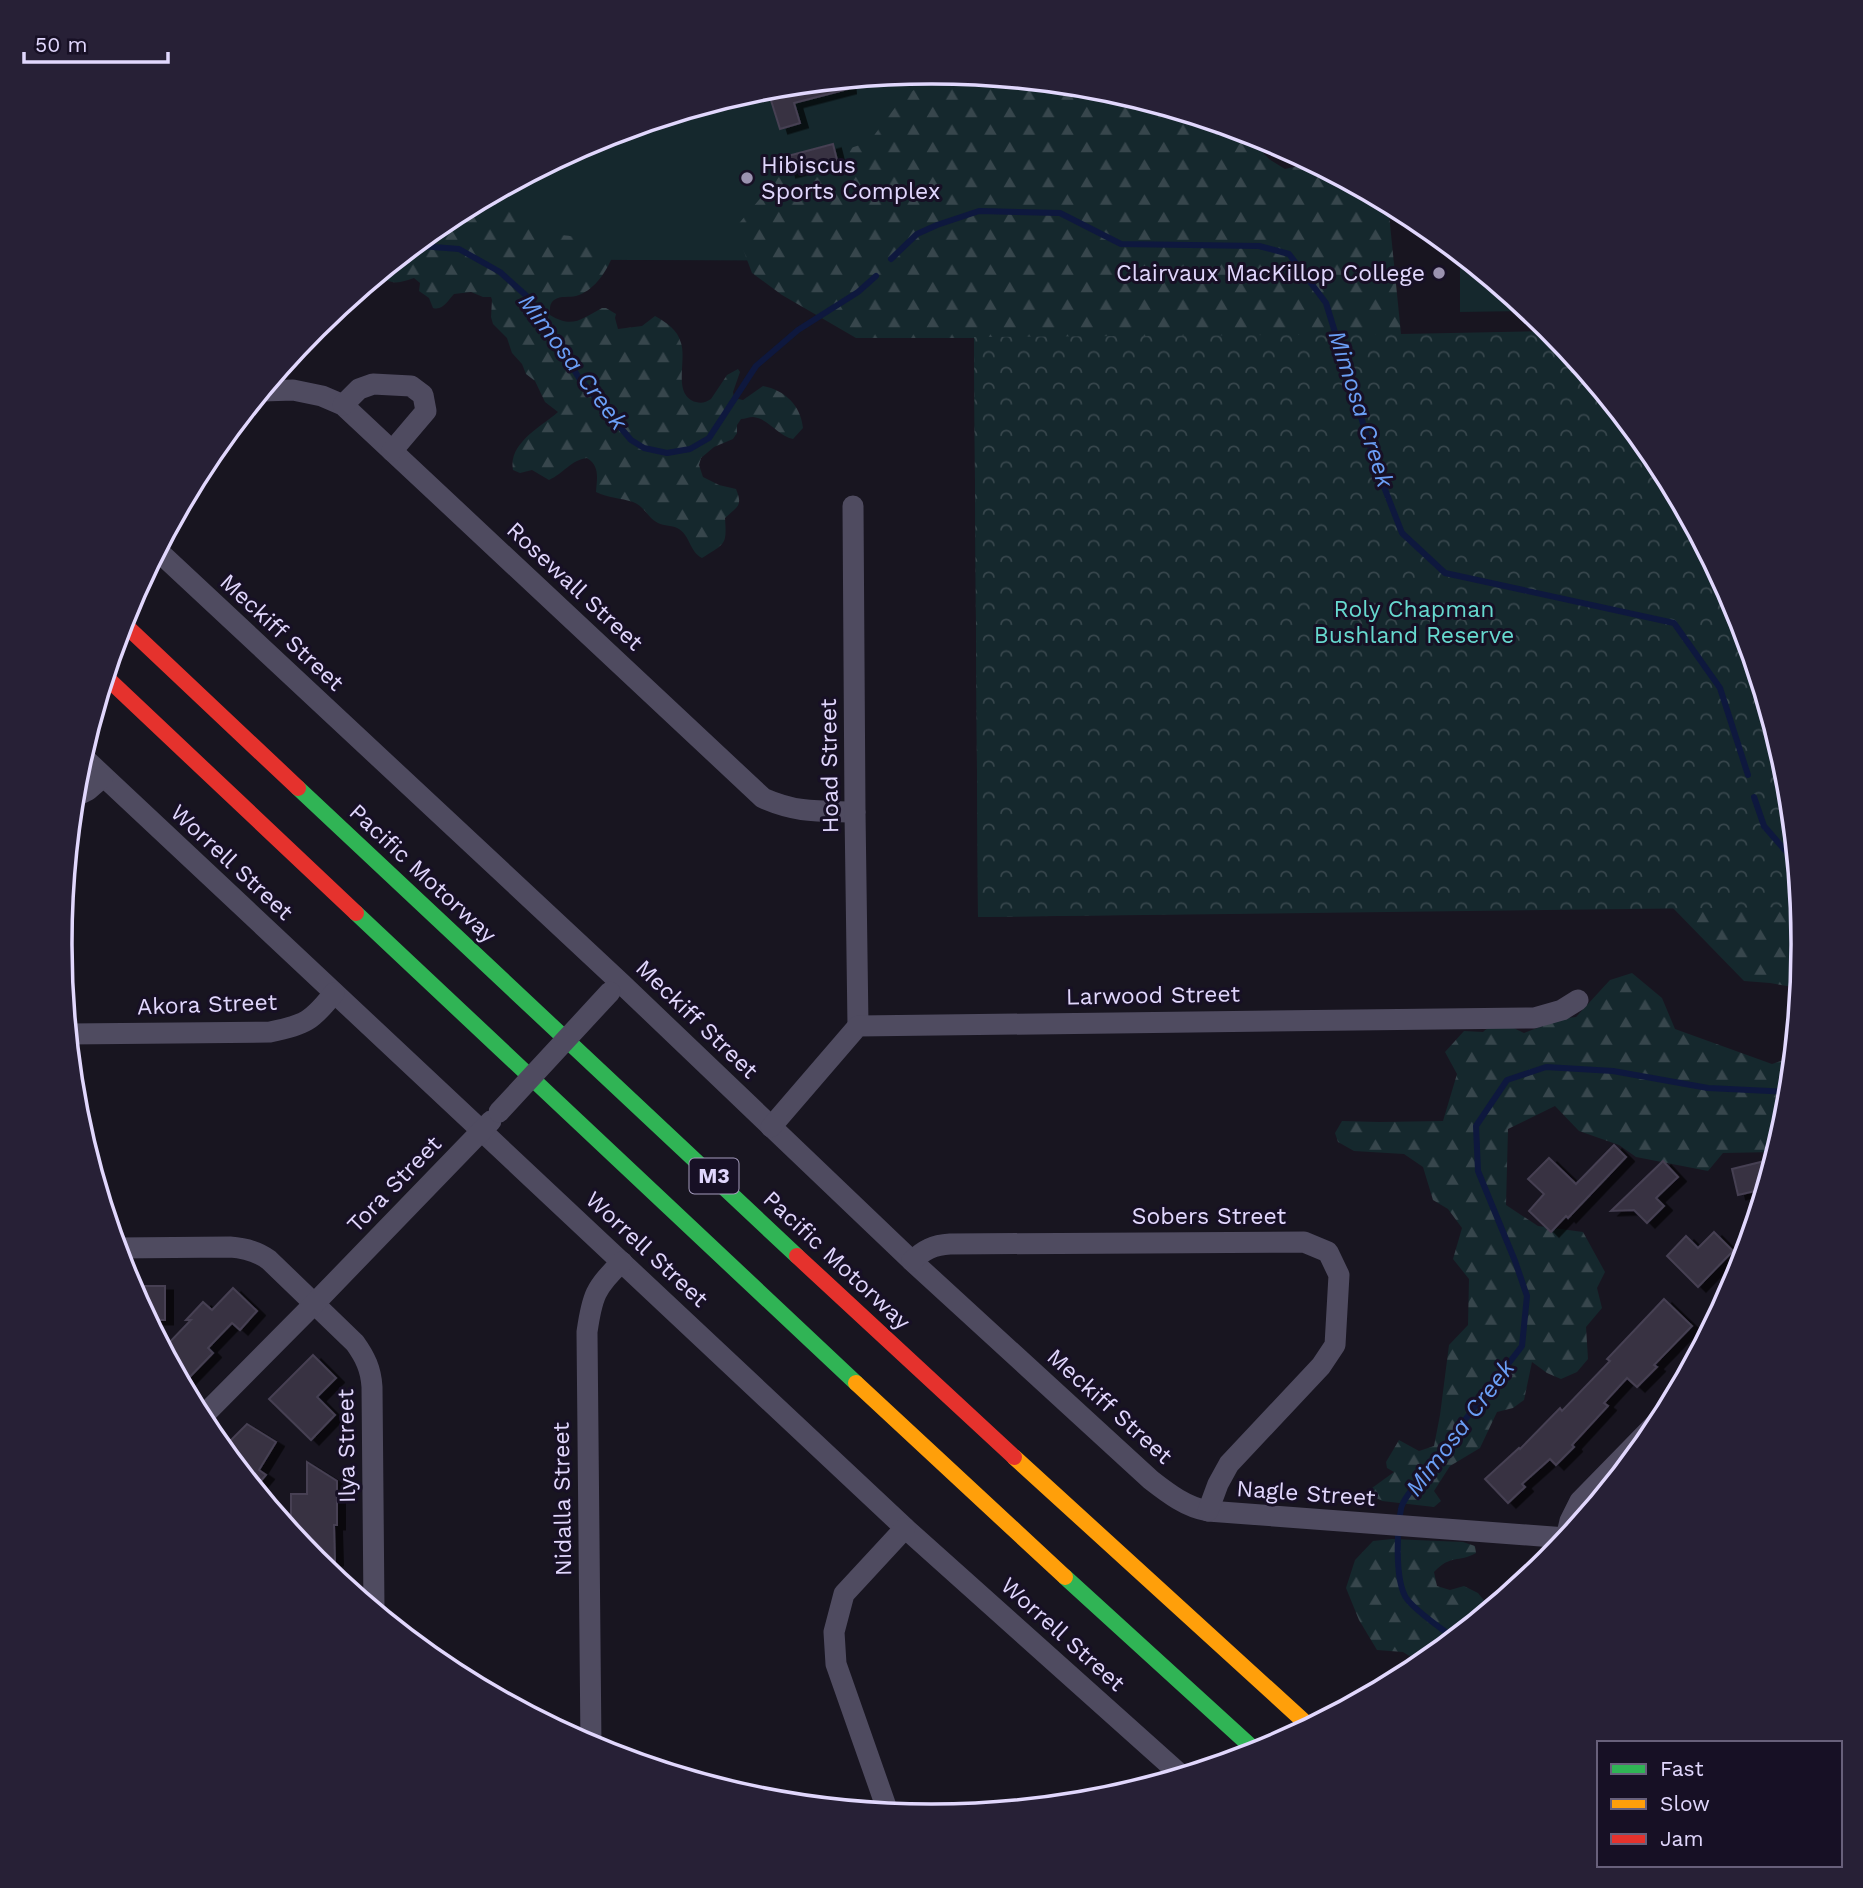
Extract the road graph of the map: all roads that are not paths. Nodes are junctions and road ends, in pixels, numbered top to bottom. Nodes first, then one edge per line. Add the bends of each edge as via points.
1 (274, 391) edge
2 (343, 405) junction
3 (392, 451) junction
4 (853, 506) dead end
5 (164, 557) edge
6 (131, 631) edge
7 (112, 683) edge
8 (91, 765) edge
9 (103, 777) junction
10 (86, 791) edge
11 (855, 812) junction
12 (615, 987) junction
13 (334, 993) junction
14 (1578, 1000) dead end
15 (858, 1026) junction
16 (77, 1034) edge
17 (771, 1127) junction
18 (482, 1131) junction
19 (128, 1248) edge
20 (912, 1261) junction
21 (622, 1262) junction
22 (314, 1304) junction
23 (209, 1410) edge
24 (1616, 1464) edge
25 (1208, 1511) junction
26 (1572, 1518) edge
27 (905, 1528) junction
28 (1553, 1537) edge
29 (374, 1597) edge
30 (1302, 1720) edge
31 (592, 1733) edge
32 (1247, 1743) edge
33 (1173, 1768) edge
34 (885, 1802) edge

1 - 2 street, Rosewall Street via 322,396
2 - 3 street, Rosewall Street
2 - 3 street via 359,389 373,384 411,386 423,394 426,411
3 - 11 street, Rosewall Street via 763,798 807,811
4 - 11 street, Hoad Street
5 - 12 street, Meckiff Street
6 - 30 highway, Pacific Motorway / M3
7 - 32 highway, M3 via 878,1404
8 - 9 street, Worrell Street
9 - 10 street
9 - 13 street, Worrell Street
11 - 15 street, Hoad Street
12 - 17 street, Meckiff Street
12 - 18 street, Tora Street, bridge
13 - 16 street, Akora Street via 318,1013 296,1027 270,1032
13 - 18 street, Worrell Street
14 - 15 street, Larwood Street via 1534,1018
15 - 17 street
17 - 20 street, Meckiff Street
18 - 21 street, Worrell Street
18 - 22 street, Tora Street
19 - 22 street, Ilya Street via 252,1250 269,1259
20 - 25 street, Meckiff Street via 1151,1480 1175,1498
20 - 25 street, Sobers Street via 936,1245 950,1244 1304,1242 1328,1252 1339,1275 1335,1345 1321,1366 1229,1464
21 - 27 street, Worrell Street
21 - 31 street, Nidalla Street via 602,1282 592,1301 587,1332
22 - 23 street, Tora Street
22 - 29 street, Ilya Street via 355,1343 371,1377
24 - 26 street via 1580,1501
25 - 28 street, Nagle Street
27 - 33 street, Worrell Street
27 - 34 street via 844,1594 834,1632 836,1664

